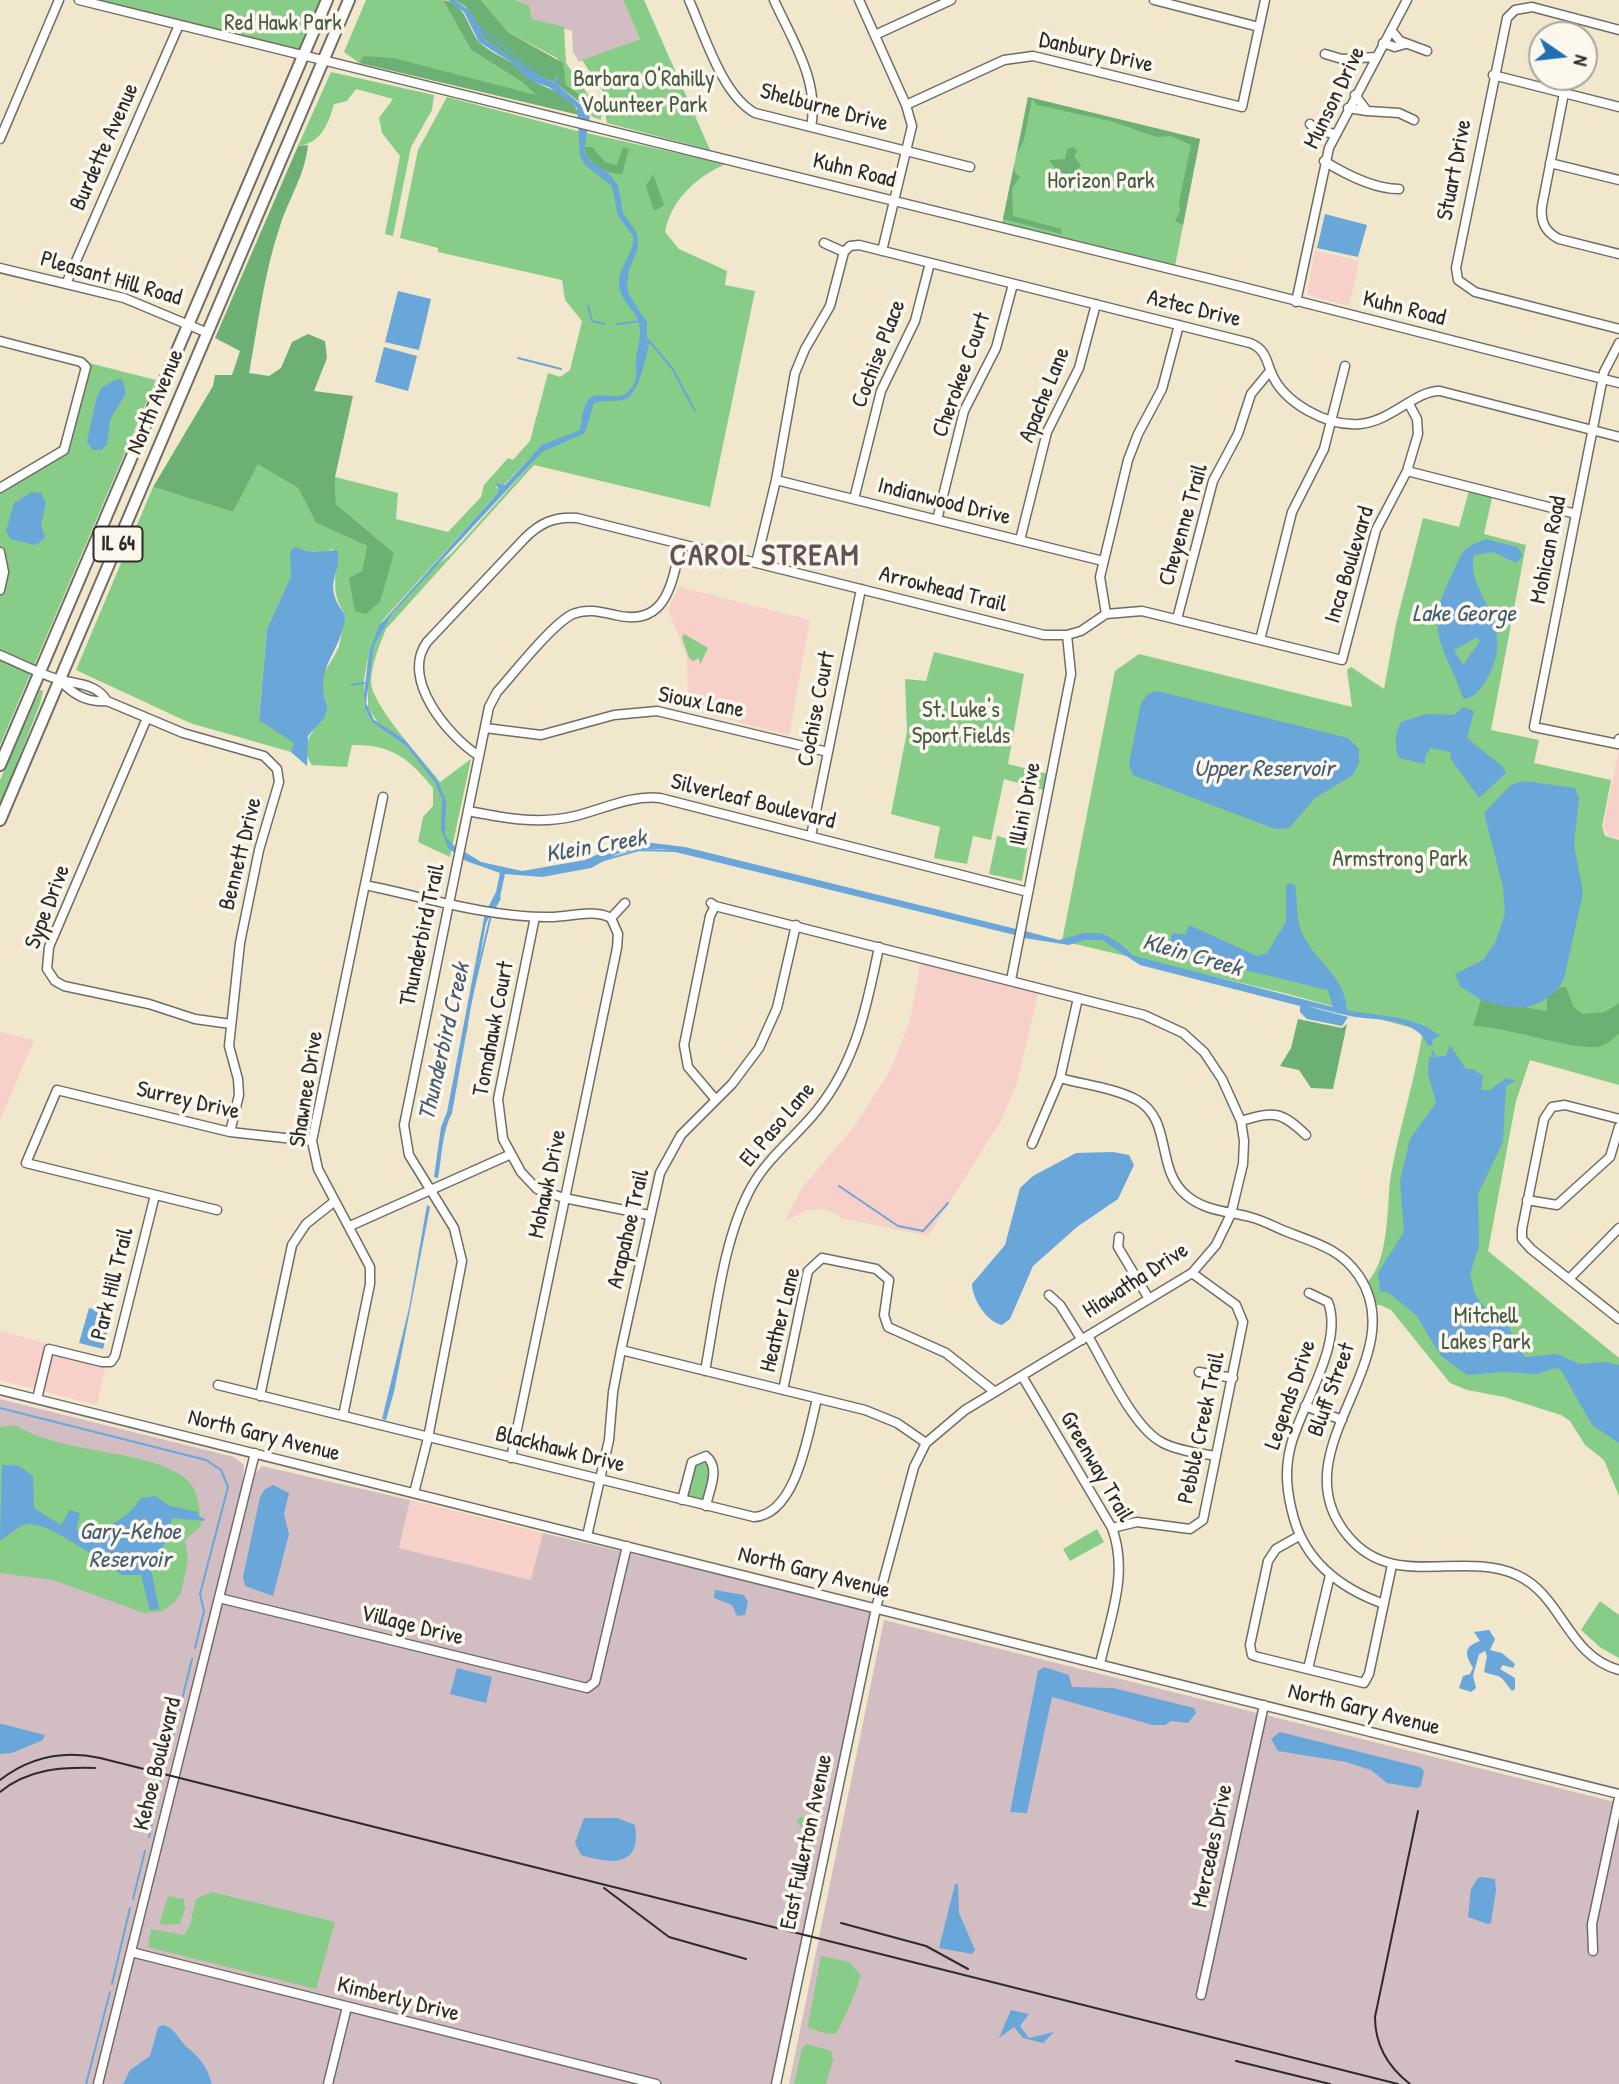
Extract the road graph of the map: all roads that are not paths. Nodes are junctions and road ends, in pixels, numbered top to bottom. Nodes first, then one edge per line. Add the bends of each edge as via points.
1 (59, 0) edge
2 (79, 0) edge
3 (327, 0) edge
4 (349, 0) edge
5 (689, 0) edge
6 (774, 0) edge
7 (859, 0) edge
8 (951, 0) edge
9 (1154, 0) edge
10 (1265, 0) edge
11 (1404, 1) edge
12 (179, 25) junction
13 (1259, 27) junction
14 (1391, 30) junction
15 (1619, 30) edge
16 (875, 35) junction
17 (1383, 43) junction
18 (1405, 44) junction
19 (1427, 51) dead end
20 (1325, 54) dead end
21 (304, 55) junction
22 (1376, 57) junction
23 (1353, 59) junction
24 (323, 60) junction
25 (1369, 69) junction
26 (1493, 75) junction
27 (1564, 93) junction
28 (1355, 95) junction
29 (906, 104) junction
30 (1619, 107) edge
31 (1348, 108) junction
32 (1367, 111) junction
33 (1413, 120) dead end
34 (1310, 124) dead end
35 (811, 127) junction
36 (1335, 134) junction
37 (0, 139) edge
38 (907, 150) junction
39 (1324, 160) junction
40 (1550, 163) junction
41 (970, 167) dead end
42 (1339, 173) junction
43 (1321, 177) junction
44 (1619, 180) edge
45 (1399, 189) dead end
46 (894, 201) junction
47 (824, 243) dead end
48 (882, 251) junction
49 (844, 252) junction
50 (1619, 254) edge
51 (930, 263) junction
52 (0, 268) edge
53 (66, 284) junction
54 (1013, 284) junction
55 (1296, 302) junction
56 (1096, 304) junction
57 (190, 323) junction
58 (1179, 325) junction
59 (1619, 329) edge
60 (208, 333) junction
61 (0, 341) edge
62 (1619, 342) edge
63 (1345, 366) dead end
64 (1270, 370) junction
65 (1602, 379) junction
66 (1619, 383) edge
67 (1409, 404) junction
68 (1332, 421) junction
69 (1592, 430) junction
70 (1619, 437) edge
71 (1407, 471) junction
72 (776, 480) junction
73 (0, 488) edge
74 (854, 499) junction
75 (1576, 514) junction
76 (937, 520) junction
77 (1020, 540) junction
78 (681, 544) junction
79 (0, 552) edge
80 (1103, 561) junction
81 (756, 563) junction
82 (861, 589) junction
83 (0, 590) edge
84 (1106, 614) junction
85 (1177, 619) junction
86 (1067, 635) junction
87 (1260, 640) junction
88 (0, 655) edge
89 (40, 672) junction
90 (60, 680) junction
91 (147, 718) junction
92 (485, 728) junction
93 (1618, 741) edge
94 (828, 752) junction
95 (479, 756) junction
96 (0, 765) edge
97 (383, 797) dead end
98 (468, 811) junction
99 (0, 820) edge
100 (811, 836) junction
101 (365, 885) junction
102 (1028, 892) junction
103 (449, 902) junction
104 (625, 903) dead end
105 (535, 917) junction
106 (611, 918) junction
107 (796, 925) junction
108 (879, 947) junction
109 (1011, 980) junction
110 (1078, 998) junction
111 (231, 1024) junction
112 (1060, 1078) junction
113 (716, 1100) junction
114 (1619, 1119) edge
115 (1241, 1121) junction
116 (1619, 1127) edge
117 (230, 1132) junction
118 (1306, 1135) dead end
119 (312, 1141) junction
120 (1032, 1144) dead end
121 (509, 1155) junction
122 (430, 1191) junction
123 (155, 1195) junction
124 (565, 1198) junction
125 (1527, 1200) junction
126 (335, 1201) junction
127 (217, 1210) dead end
128 (1231, 1214) junction
129 (649, 1215) junction
130 (350, 1226) junction
131 (1619, 1228) edge
132 (1119, 1237) dead end
133 (1192, 1273) junction
134 (1569, 1279) junction
135 (1309, 1293) dead end
136 (1049, 1295) dead end
137 (1149, 1299) junction
138 (1618, 1317) edge
139 (1085, 1338) junction
140 (621, 1350) junction
141 (705, 1371) junction
142 (1199, 1372) dead end
143 (1021, 1376) junction
144 (1233, 1378) junction
145 (218, 1385) dead end
146 (0, 1390) edge
147 (783, 1390) junction
148 (995, 1392) junction
149 (260, 1396) junction
150 (37, 1399) junction
151 (817, 1399) junction
152 (1305, 1406) junction
153 (343, 1416) junction
154 (1342, 1420) junction
155 (428, 1438) junction
156 (926, 1443) junction
157 (255, 1453) junction
158 (1216, 1456) junction
159 (511, 1458) junction
160 (601, 1480) junction
161 (414, 1493) junction
162 (682, 1500) junction
163 (706, 1506) junction
164 (766, 1516) junction
165 (768, 1525) dead end
166 (1112, 1528) junction
167 (587, 1536) junction
168 (1298, 1536) junction
169 (628, 1546) junction
170 (1392, 1566) junction
171 (1329, 1575) junction
172 (219, 1598) junction
173 (1384, 1604) junction
174 (876, 1608) junction
175 (1100, 1664) junction
176 (1308, 1669) junction
177 (1619, 1670) edge
178 (1264, 1705) junction
179 (1619, 1796) edge
180 (1593, 1951) dead end
181 (131, 1952) junction
182 (1201, 1995) dead end
183 (347, 2007) junction
184 (98, 2084) edge
185 (328, 2084) edge
186 (656, 2084) edge
187 (776, 2084) edge

1 - 37 street
2 - 12 street, Kuhn Road
3 - 21 main road, North Avenue / IL 64
4 - 24 main road, North Avenue / IL 64
5 - 35 street, Shelburne Drive via 729,89 743,106
6 - 35 street via 812,85
7 - 16 street
8 - 16 street
9 - 13 street
10 - 13 street
11 - 14 street, Munson Drive
12 - 21 street, Kuhn Road
12 - 53 street, Burdette Avenue
13 - 29 street, Danbury Drive via 1242,107 1033,56 1004,60
14 - 17 street, Munson Drive
14 - 18 street
15 - 26 street, Stuart Drive via 1532,7 1520,9 1505,22
16 - 29 street
17 - 18 street
17 - 22 street, Munson Drive
18 - 19 street
20 - 23 street
21 - 24 street, Kuhn Road
21 - 57 main road, North Avenue / IL 64
22 - 23 street
22 - 25 street, Munson Drive
23 - 25 street
24 - 46 street, Kuhn Road
24 - 60 main road, North Avenue / IL 64
25 - 28 street, Munson Drive
26 - 27 street
26 - 59 street, Stuart Drive via 1456,262 1458,280 1475,292
27 - 30 street
27 - 40 street
28 - 31 street, Munson Drive
28 - 32 street
29 - 38 street via 912,126
31 - 32 street
31 - 36 street, Munson Drive
32 - 33 street via 1399,113
34 - 36 street
35 - 38 street, Shelburne Drive
36 - 39 street, Munson Drive
38 - 41 street, Shelburne Drive
38 - 46 street
39 - 42 street
39 - 43 street, Munson Drive
40 - 44 street
40 - 50 street via 1541,212 1548,231 1559,239
42 - 43 street
42 - 45 street via 1380,188
43 - 55 street, Munson Drive
46 - 48 street
46 - 55 street, Kuhn Road
47 - 49 street
48 - 49 street, Aztec Drive via 856,245
48 - 51 street, Aztec Drive
49 - 72 street via 830,306 794,373
51 - 54 street, Aztec Drive
51 - 74 street, Cochise Place via 915,321 881,391
52 - 53 street, Pleasant Hill Road
53 - 57 street, Pleasant Hill Road via 124,298
54 - 56 street, Aztec Drive
54 - 76 street, Cherokee Court via 996,348 964,411
55 - 65 street, Kuhn Road
56 - 58 street, Aztec Drive
56 - 77 street, Apache Lane via 1079,368 1047,432
57 - 60 street, Pleasant Hill Road
57 - 89 main road, North Avenue / IL 64
58 - 64 street, Aztec Drive via 1255,345 1265,354
58 - 80 street via 1162,389 1132,446
60 - 90 main road, North Avenue / IL 64
61 - 73 street via 86,367 64,450
62 - 65 street, Mohican Road
63 - 68 street
64 - 68 street, Aztec Drive via 1300,406
64 - 85 street, Cheyenne Trail via 1251,394 1238,434 1213,481
65 - 66 street, Kuhn Road
65 - 69 street, Mohican Road
67 - 68 street, Aztec Drive via 1375,422
67 - 69 street, Aztec Drive via 1440,391
67 - 71 street, Inca Boulevard via 1419,430
68 - 87 street via 1324,449 1293,509
69 - 70 street, Aztec Drive
69 - 75 street, Mohican Road
71 - 75 street
71 - 87 street, Inca Boulevard via 1376,530 1342,660
72 - 74 street, Indianwood Drive
72 - 81 street
74 - 76 street, Indianwood Drive
75 - 93 street, Mohican Road via 1534,727
76 - 77 street, Indianwood Drive
77 - 80 street, Indianwood Drive
78 - 81 street, Arrowhead Trail
78 - 92 street, Thunderbird Trail via 671,587 661,604 650,614 635,618 589,610 570,616 494,695
78 - 95 street, Arrowhead Trail via 569,517 538,525 524,538 427,642 417,663 421,689 462,744
79 - 83 street via 4,572
80 - 84 street via 1099,585
81 - 82 street, Arrowhead Trail
82 - 86 street, Arrowhead Trail via 1044,635
82 - 94 street, Cochise Court
84 - 85 street via 1142,611
84 - 86 street
85 - 87 street
86 - 102 street, Illini Drive via 1071,674
88 - 89 street, Bennett Drive
89 - 90 street, Bennett Drive
89 - 96 main road, North Avenue / IL 64
90 - 91 street, Bennett Drive via 72,694 107,701
90 - 99 main road, North Avenue / IL 64
91 - 111 street, Bennett Drive via 261,755 277,769 278,786 246,912
91 - 111 street, Sype Drive via 49,947 47,969 64,986
92 - 94 street, Sioux Lane via 541,735 614,715 657,711
92 - 95 street, Thunderbird Trail
94 - 100 street, Cochise Court
95 - 98 street, Thunderbird Trail
97 - 101 street, Shawnee Drive
98 - 100 street, Silverleaf Boulevard via 544,821 648,796
98 - 103 street, Thunderbird Trail
100 - 102 street, Silverleaf Boulevard
101 - 103 street
101 - 119 street, Shawnee Drive
102 - 109 street, Illini Drive
103 - 105 street
103 - 122 street, Thunderbird Trail via 404,1125 409,1155
104 - 106 street
105 - 106 street via 590,913
105 - 121 street, Tomahawk Court via 498,1099 499,1128
106 - 124 street, Mohawk Drive via 618,934 617,948
107 - 108 street, Hiawatha Drive
107 - 113 street, Arapahoe Trail via 769,1028 747,1067
107 - 113 street, Hiawatha Drive via 713,905 684,1045 688,1067
108 - 109 street, Hiawatha Drive
108 - 141 street, El Paso Lane via 861,1030 842,1074 817,1111 764,1168 742,1206
109 - 110 street, Hiawatha Drive
110 - 112 street
110 - 115 street, Hiawatha Drive via 1157,1018 1183,1033 1211,1062
111 - 117 street, Bennett Drive via 229,1053 239,1087
112 - 120 street
112 - 128 street, Bluff Street via 1141,1103 1158,1122 1165,1161 1180,1190 1206,1207
113 - 129 street, Arapahoe Trail via 690,1124 671,1151
114 - 125 street via 1565,1105 1552,1107 1544,1119
115 - 118 street via 1273,1113 1289,1119
115 - 128 street, Hiawatha Drive via 1243,1164
116 - 125 street via 1610,1157 1557,1205
117 - 119 street, Surrey Drive
117 - 123 street, Surrey Drive via 57,1090 26,1163
119 - 126 street, Shawnee Drive via 314,1161
121 - 122 street
121 - 124 street, Tomahawk Court via 537,1189
122 - 130 street
122 - 155 street, Thunderbird Trail via 454,1228 462,1266
123 - 127 street
123 - 150 street, Park Hill Trail via 113,1359 102,1362 49,1349
124 - 129 street, Tomahawk Court
124 - 159 street, Mohawk Drive
125 - 134 street via 1522,1239
126 - 130 street, Shawnee Drive
126 - 149 street via 306,1224 292,1245
128 - 133 street, Hiawatha Drive via 1216,1245
128 - 154 street, Bluff Street via 1327,1245 1361,1278 1373,1329
129 - 140 street, Arapahoe Trail
130 - 153 street, Shawnee Drive via 367,1256 371,1276
131 - 134 street
132 - 137 street via 1118,1247
133 - 137 street, Hiawatha Drive
133 - 144 street, Pebble Creek Trail via 1241,1305 1242,1330
134 - 138 street
135 - 152 street, Legends Drive via 1328,1302 1333,1326
136 - 139 street
137 - 139 street, Hiawatha Drive
139 - 143 street, Hiawatha Drive
139 - 158 street via 1152,1436 1174,1447
140 - 141 street
140 - 160 street, Arapahoe Trail
141 - 147 street
142 - 144 street
143 - 148 street, Hiawatha Drive
143 - 166 street, Greenway Trail
144 - 158 street, Pebble Creek Trail
145 - 149 street, Blackhawk Drive
146 - 150 street, North Gary Avenue
147 - 148 street, Heather Lane via 813,1258 890,1274 883,1326 946,1353
147 - 151 street
148 - 156 street, Hiawatha Drive
149 - 153 street, Blackhawk Drive
150 - 157 street, North Gary Avenue
151 - 156 street via 886,1418
151 - 164 street via 786,1497
152 - 154 street
152 - 168 street, Legends Drive via 1286,1469
153 - 155 street, Blackhawk Drive
154 - 170 street, Bluff Street via 1326,1468 1329,1503 1354,1543
155 - 159 street, Blackhawk Drive
155 - 161 street, Thunderbird Trail
156 - 174 street, Hiawatha Drive via 906,1488
157 - 161 street, North Gary Avenue
157 - 172 street, Kehoe Boulevard
158 - 166 street, Pebble Creek Trail via 1198,1529 1137,1522
159 - 160 street, Blackhawk Drive
160 - 162 street, Blackhawk Drive
160 - 167 street, Arapahoe Trail
161 - 167 street, North Gary Avenue
162 - 163 street, Blackhawk Drive
162 - 163 street via 692,1462 706,1456 715,1470
163 - 164 street, Blackhawk Drive
164 - 165 street
166 - 175 street, Greenway Trail via 1120,1581
167 - 169 street, North Gary Avenue
168 - 171 street, Legends Drive
168 - 176 street via 1276,1549 1268,1561 1250,1645 1252,1655
169 - 172 street, Village Drive via 595,1682 587,1688
169 - 174 street, North Gary Avenue
170 - 173 street
170 - 177 street, Bluff Street via 1488,1567 1516,1574 1547,1599 1584,1652
171 - 173 street, Legends Drive
171 - 176 street
172 - 181 street, Kehoe Boulevard
173 - 176 street via 1364,1683
174 - 175 street, North Gary Avenue
174 - 187 street, East Fullerton Avenue
175 - 178 street, North Gary Avenue
178 - 179 street, North Gary Avenue
178 - 182 street, Mercedes Drive
179 - 180 street via 1592,1924
181 - 183 street, Kimberly Drive
181 - 184 street, Kehoe Boulevard
183 - 185 street
183 - 186 street, Kimberly Drive

